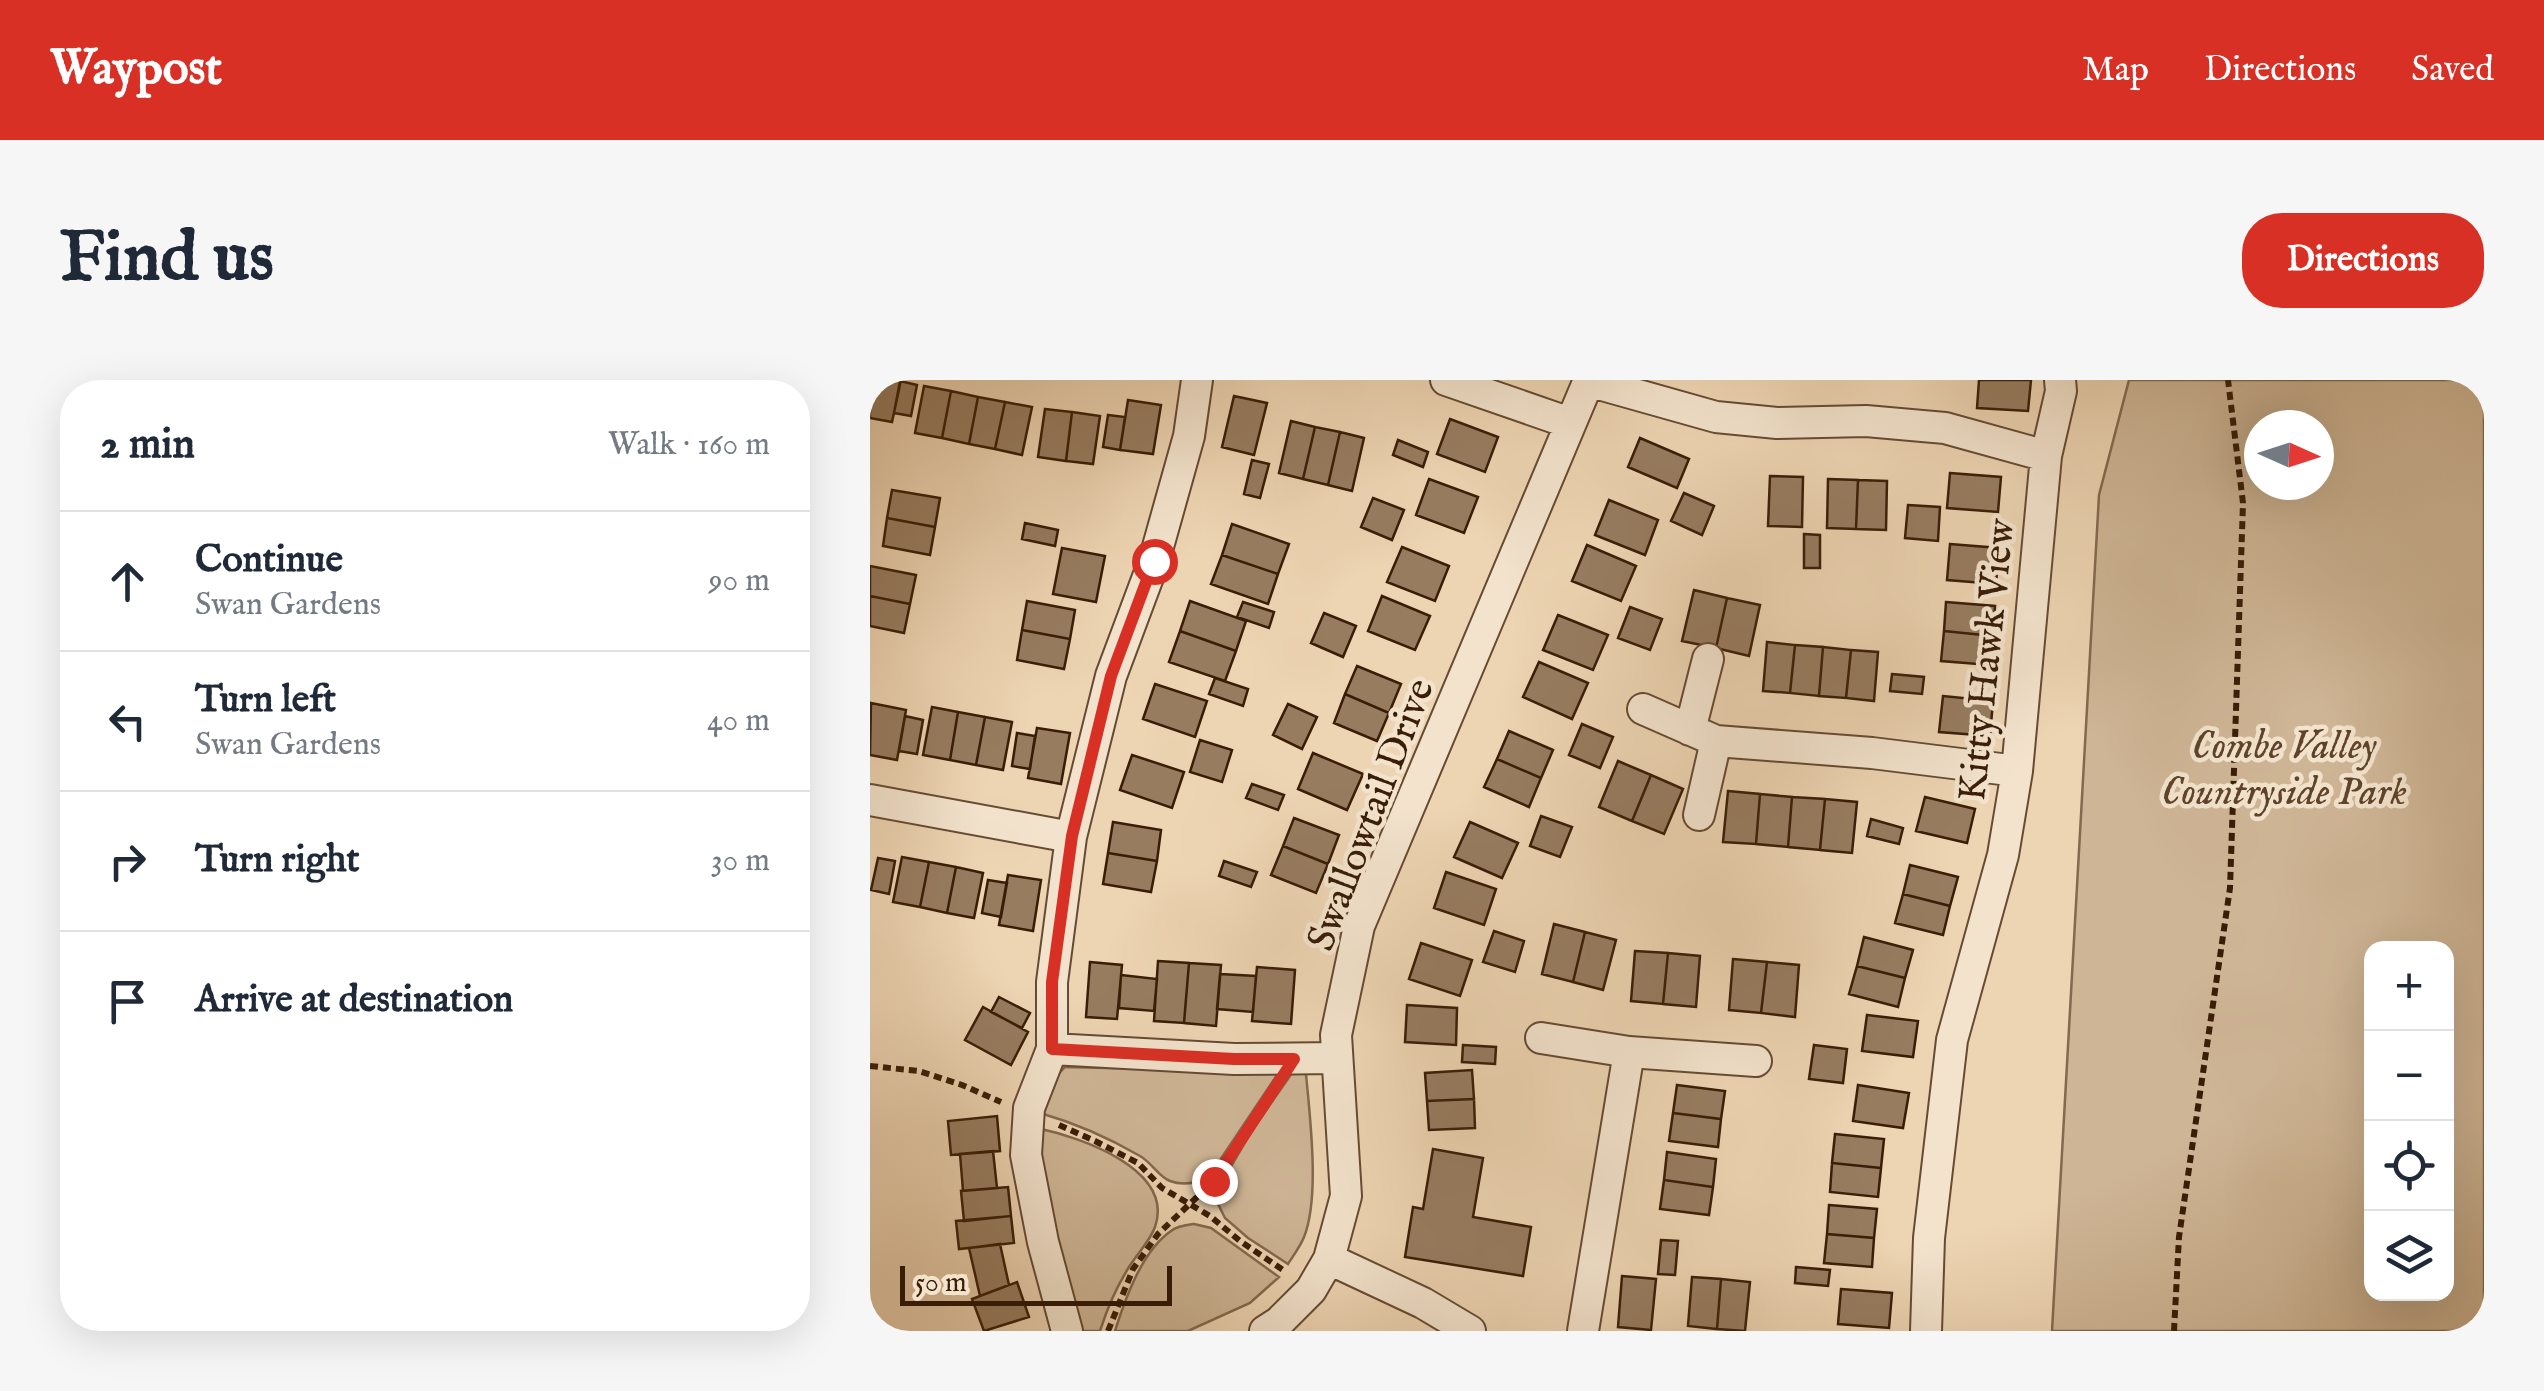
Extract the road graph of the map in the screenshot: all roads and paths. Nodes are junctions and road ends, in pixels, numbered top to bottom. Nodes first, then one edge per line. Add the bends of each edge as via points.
1 (1197, 380) edge
2 (1446, 380) edge
3 (1588, 380) edge
4 (2060, 380) edge
5 (2228, 380) edge
6 (1570, 424) junction
7 (2046, 456) junction
8 (1708, 658) dead end
9 (1643, 709) dead end
10 (1703, 735) junction
11 (2017, 771) junction
12 (870, 800) edge
13 (1699, 815) dead end
14 (1072, 836) junction
15 (1541, 1038) dead end
16 (1052, 1049) junction
17 (1629, 1052) junction
18 (1338, 1058) junction
19 (1294, 1059) junction
20 (1756, 1061) dead end
21 (870, 1066) edge
22 (1028, 1115) junction
23 (1190, 1205) junction
24 (1329, 1260) junction
25 (1312, 1290) junction
26 (1067, 1331) edge
27 (1108, 1331) edge
28 (1265, 1331) edge
29 (1470, 1331) edge
30 (1583, 1331) edge
31 (1926, 1331) edge
32 (2174, 1331) edge

1 - 14 street via 1184,454 1111,676
2 - 6 street
3 - 6 street, Swallowtail Drive
3 - 7 street via 1716,417 1944,428
4 - 7 street, Kitty Hawk View
5 - 32 path via 2242,504 2230,888 2179,1236
6 - 18 street, Swallowtail Drive via 1359,926 1336,1035
7 - 11 street, Kitty Hawk View
8 - 10 street
9 - 10 street
10 - 11 street
10 - 13 street
11 - 31 street, Kitty Hawk View via 2003,855 1952,1040
12 - 14 street
14 - 16 street via 1052,982
15 - 17 street
16 - 19 street
16 - 22 street
17 - 20 street
17 - 30 street
18 - 19 street
18 - 24 street, Swallowtail Drive via 1346,1196
19 - 23 path via 1214,1181
21 - 22 path via 919,1071
22 - 23 path via 1138,1163
22 - 26 street via 1026,1155
23 - 25 path
23 - 27 path via 1133,1270
24 - 25 street, Swallowtail Drive
24 - 29 street
25 - 28 street, Swallowtail Drive

